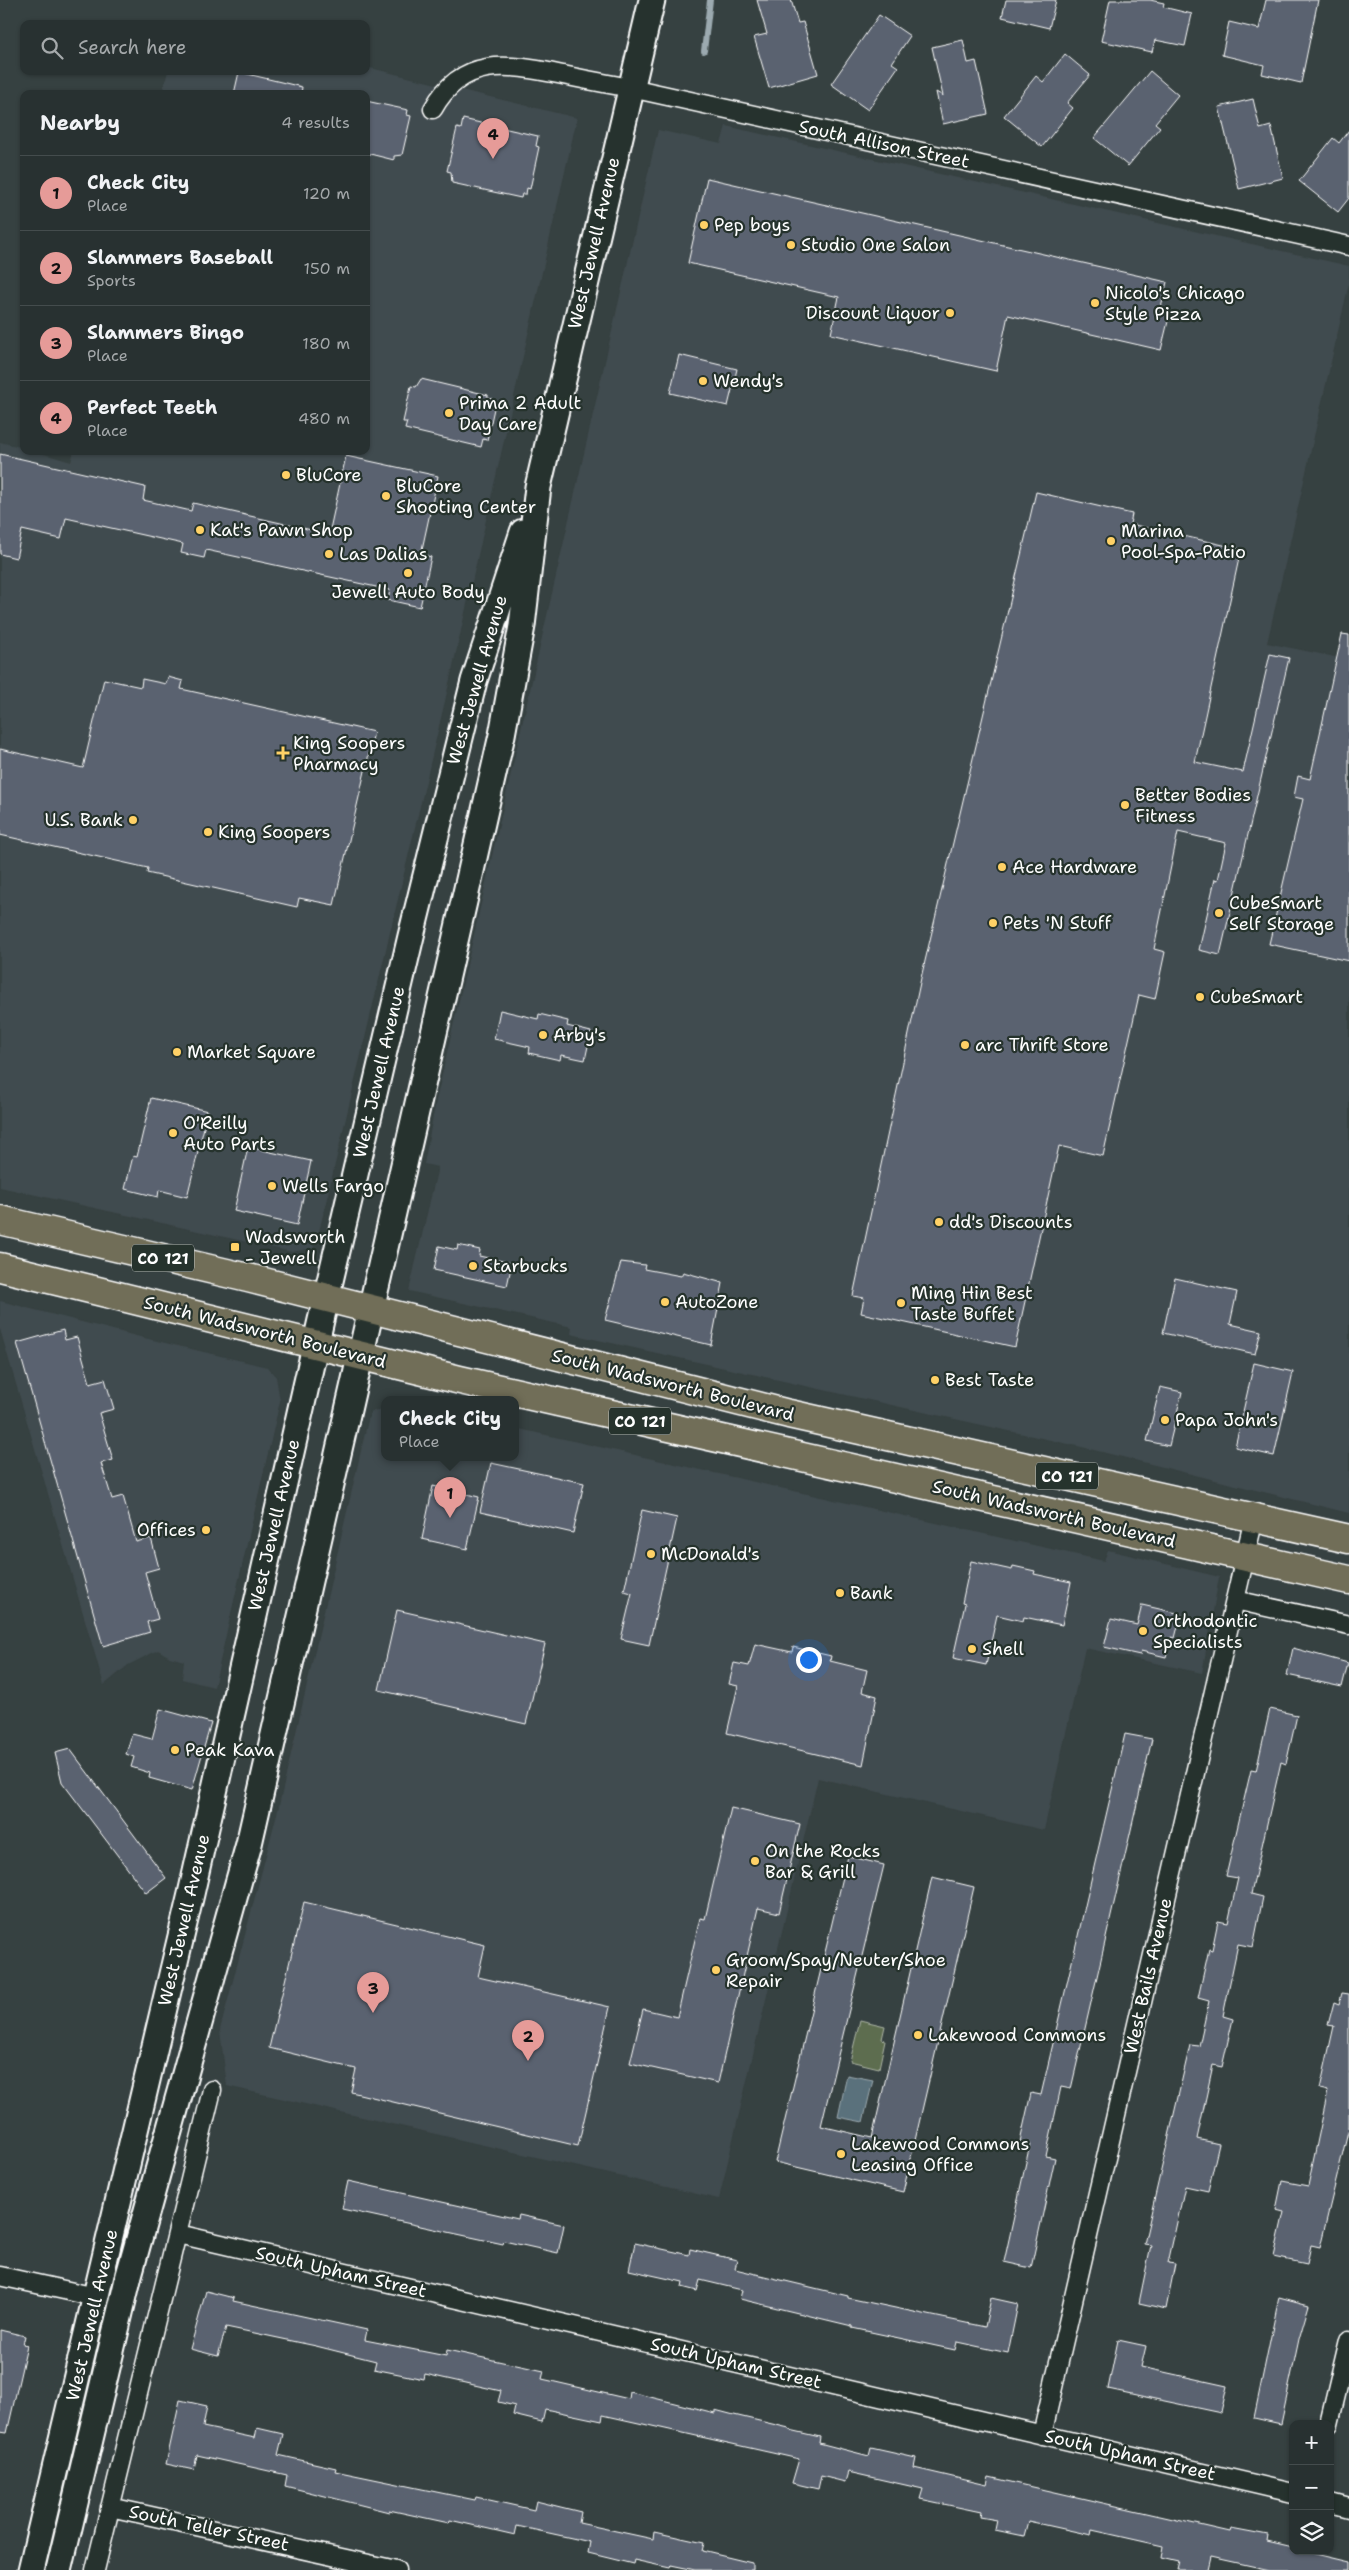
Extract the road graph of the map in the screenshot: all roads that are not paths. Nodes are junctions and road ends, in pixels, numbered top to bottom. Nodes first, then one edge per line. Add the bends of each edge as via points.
1 (652, 0) edge
2 (631, 88) junction
3 (433, 110) dead end
4 (1349, 246) edge
5 (538, 486) junction
6 (0, 1220) edge
7 (0, 1267) edge
8 (326, 1298) junction
9 (370, 1310) junction
10 (316, 1344) junction
11 (360, 1355) junction
12 (1254, 1518) junction
13 (1349, 1538) edge
14 (1245, 1556) junction
15 (1349, 1580) edge
16 (1235, 1600) junction
17 (1349, 1625) edge
18 (212, 2090) dead end
19 (178, 2234) junction
20 (0, 2276) edge
21 (96, 2297) junction
22 (1349, 2340) edge
23 (1330, 2420) edge
24 (1042, 2435) junction
25 (1289, 2492) edge
26 (1334, 2504) edge
27 (110, 2507) junction
28 (1349, 2508) edge
29 (31, 2570) edge
30 (59, 2570) edge
31 (95, 2570) edge
32 (396, 2570) edge

1 - 2 main road, West Jewell Avenue
2 - 3 street, South Allison Street via 532,69 498,66 483,68 453,82
2 - 4 street, South Allison Street
2 - 5 main road, West Jewell Avenue
5 - 8 main road, West Jewell Avenue via 474,682
5 - 9 main road, West Jewell Avenue via 511,693
6 - 8 main road, South Wadsworth Boulevard / CO 121
7 - 10 main road, South Wadsworth Boulevard / CO 121
8 - 9 main road, South Wadsworth Boulevard / CO 121
8 - 10 main road, West Jewell Avenue
9 - 11 main road, West Jewell Avenue
9 - 12 main road, South Wadsworth Boulevard / CO 121 via 789,1414
10 - 11 main road, South Wadsworth Boulevard / CO 121
10 - 21 main road, West Jewell Avenue
11 - 14 main road, South Wadsworth Boulevard / CO 121
11 - 30 main road, West Jewell Avenue via 249,1844 129,2275
12 - 13 main road, South Wadsworth Boulevard / CO 121
12 - 14 street, West Bails Avenue
14 - 15 main road, South Wadsworth Boulevard / CO 121
14 - 16 street, West Bails Avenue
16 - 17 street
16 - 24 street, West Bails Avenue
18 - 19 street
19 - 24 street, South Upham Street
19 - 27 street
20 - 21 street
21 - 29 main road, West Jewell Avenue
22 - 23 street
24 - 25 street, South Upham Street
26 - 28 street
27 - 31 street
27 - 32 street, South Teller Street

